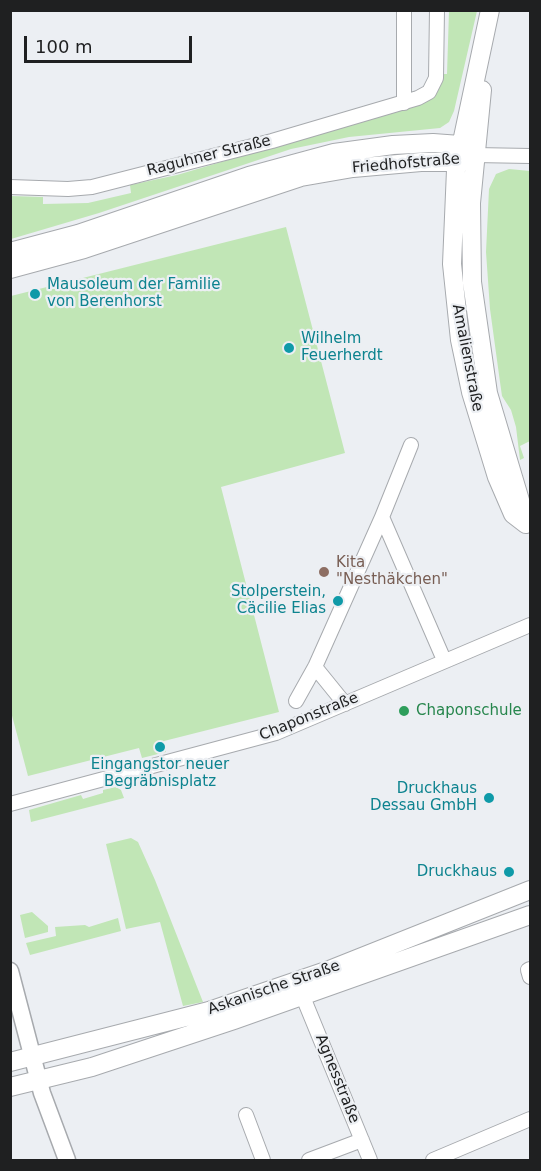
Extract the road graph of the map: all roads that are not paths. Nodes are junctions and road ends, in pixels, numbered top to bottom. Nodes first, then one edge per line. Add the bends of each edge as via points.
1 (405, 10) edge
2 (438, 10) edge
3 (490, 10) edge
4 (484, 47) junction
5 (404, 103) junction
6 (459, 153) junction
7 (475, 155) junction
8 (531, 156) edge
9 (10, 188) edge
10 (10, 252) edge
11 (10, 268) edge
12 (411, 445) dead end
13 (382, 517) junction
14 (528, 530) edge
15 (531, 625) edge
16 (444, 660) junction
17 (315, 667) junction
18 (296, 701) dead end
19 (345, 704) junction
20 (10, 804) edge
21 (531, 890) edge
22 (531, 915) edge
23 (531, 969) edge
24 (10, 971) edge
25 (531, 977) edge
26 (303, 997) junction
27 (33, 1057) junction
28 (10, 1062) edge
29 (39, 1080) junction
30 (10, 1087) edge
31 (246, 1114) dead end
32 (531, 1119) edge
33 (362, 1140) junction
34 (67, 1161) edge
35 (263, 1161) edge
36 (309, 1161) edge
37 (370, 1161) edge
38 (433, 1161) edge

1 - 5 street
2 - 5 street, Raguhner Straße via 436,78 429,92
3 - 4 main road
4 - 6 main road
4 - 7 main road
5 - 9 street, Raguhner Straße via 92,187
6 - 7 main road, Friedhofstraße
6 - 10 main road, Friedhofstraße via 393,145 298,161 78,234
6 - 11 main road, Friedhofstraße via 301,177 93,246
6 - 14 main road, Amalienstraße via 452,264 463,358 497,477 513,514
7 - 8 street
7 - 14 main road, Amalienstraße via 470,245 481,356
12 - 13 street
13 - 16 street
13 - 17 street
15 - 16 street, Chaponstraße
16 - 19 street, Chaponstraße
17 - 18 street
17 - 19 street
19 - 20 street, Chaponstraße via 272,734
21 - 27 main road, Askanische Straße via 339,966 209,1011
22 - 26 main road, Askanische Straße
23 - 25 street
24 - 27 street
26 - 29 main road, Askanische Straße via 92,1067
26 - 33 street, Agnesstraße
27 - 28 main road, Askanische Straße
27 - 29 street
29 - 30 main road, Askanische Straße
29 - 34 street
31 - 35 street
32 - 38 street
33 - 36 street
33 - 37 street, Agnesstraße

